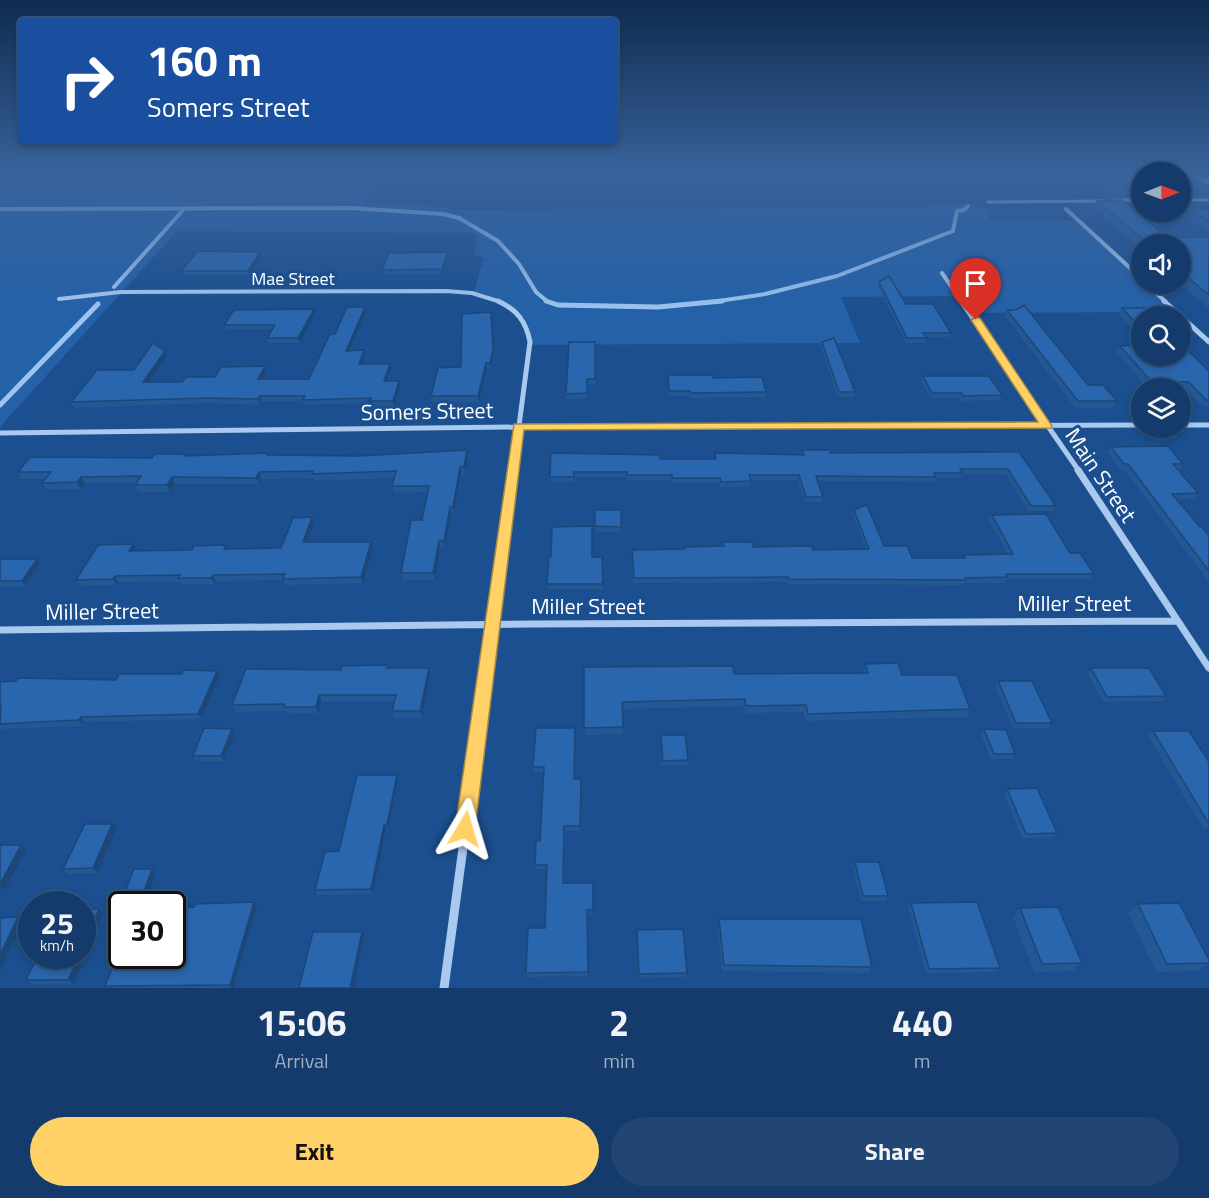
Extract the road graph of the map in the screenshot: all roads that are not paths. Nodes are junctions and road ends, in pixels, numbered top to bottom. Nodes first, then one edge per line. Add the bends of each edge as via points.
1 (1076, 219) edge
2 (1131, 269) edge
3 (942, 273) dead end
4 (1157, 294) edge
5 (59, 299) dead end
6 (1209, 342) edge
7 (1131, 425) edge
8 (1191, 425) edge
9 (1209, 425) edge
10 (1046, 426) junction
11 (519, 427) junction
12 (0, 433) edge
13 (1177, 621) junction
14 (492, 624) junction
15 (0, 630) edge
16 (1209, 668) edge
17 (444, 988) edge

1 - 2 street
3 - 10 street, Main Street
4 - 6 street
5 - 11 street, Mae Street via 120,292 446,291 489,297 509,306 528,332
7 - 10 street, Somers Street
8 - 9 street
10 - 11 street, Somers Street
10 - 13 street, Main Street
11 - 12 street, Somers Street
11 - 14 street
13 - 14 street, Miller Street
13 - 16 street, Main Street
14 - 15 street, Miller Street
14 - 17 street

